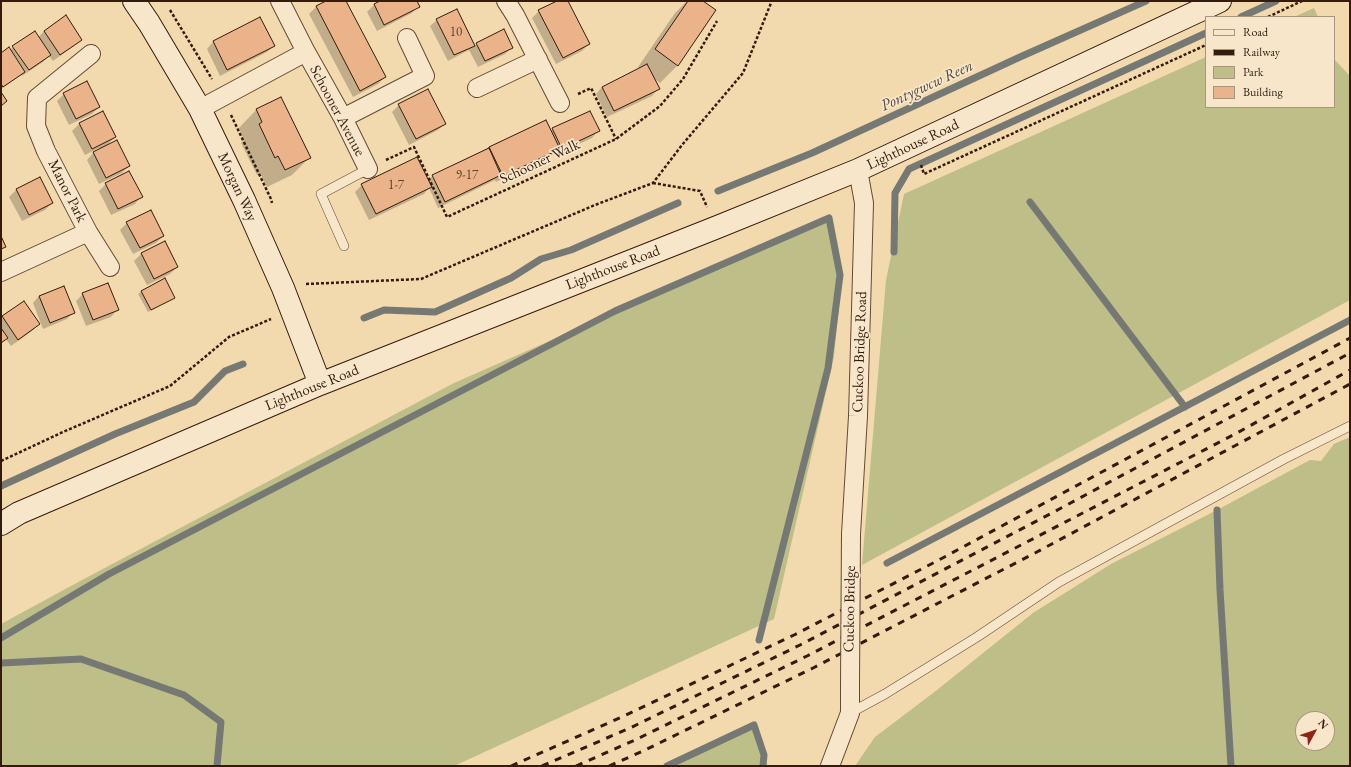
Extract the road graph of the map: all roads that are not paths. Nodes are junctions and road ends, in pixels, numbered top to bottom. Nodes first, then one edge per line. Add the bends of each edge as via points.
1 (134, 1) edge
2 (506, 1) edge
3 (1220, 1) edge
4 (283, 2) edge
5 (407, 38) dead end
6 (306, 52) junction
7 (91, 54) dead end
8 (538, 59) junction
9 (477, 88) dead end
10 (560, 103) road end
11 (200, 109) junction
12 (343, 118) junction
13 (368, 169) joint
14 (858, 170) junction
15 (88, 232) junction
16 (344, 246) dead end
17 (110, 267) dead end
18 (1, 272) edge
19 (320, 384) junction
20 (1350, 426) edge
21 (1, 524) edge
22 (851, 534) joint
23 (850, 713) junction
24 (830, 766) edge

1 - 11 main road, Morgan Way via 150,23
2 - 8 street
3 - 14 main road, Lighthouse Road
4 - 6 street, Schooner Avenue
5 - 12 street via 425,76
6 - 11 street, Schooner Avenue
6 - 12 street, Schooner Avenue
7 - 15 street, Manor Park via 37,98 36,126 46,151
8 - 9 street
8 - 10 street
11 - 19 main road, Morgan Way via 283,288
12 - 13 street, Schooner Avenue
13 - 16 lane via 321,194
14 - 19 main road, Lighthouse Road
14 - 22 street, Cuckoo Bridge Road via 864,203 858,416
15 - 17 street, Manor Park
15 - 18 street, Manor Park
19 - 21 main road, Lighthouse Road via 19,513
20 - 23 lane via 1284,459 1059,582 977,637
22 - 23 street, Cuckoo Bridge, bridge
23 - 24 street

